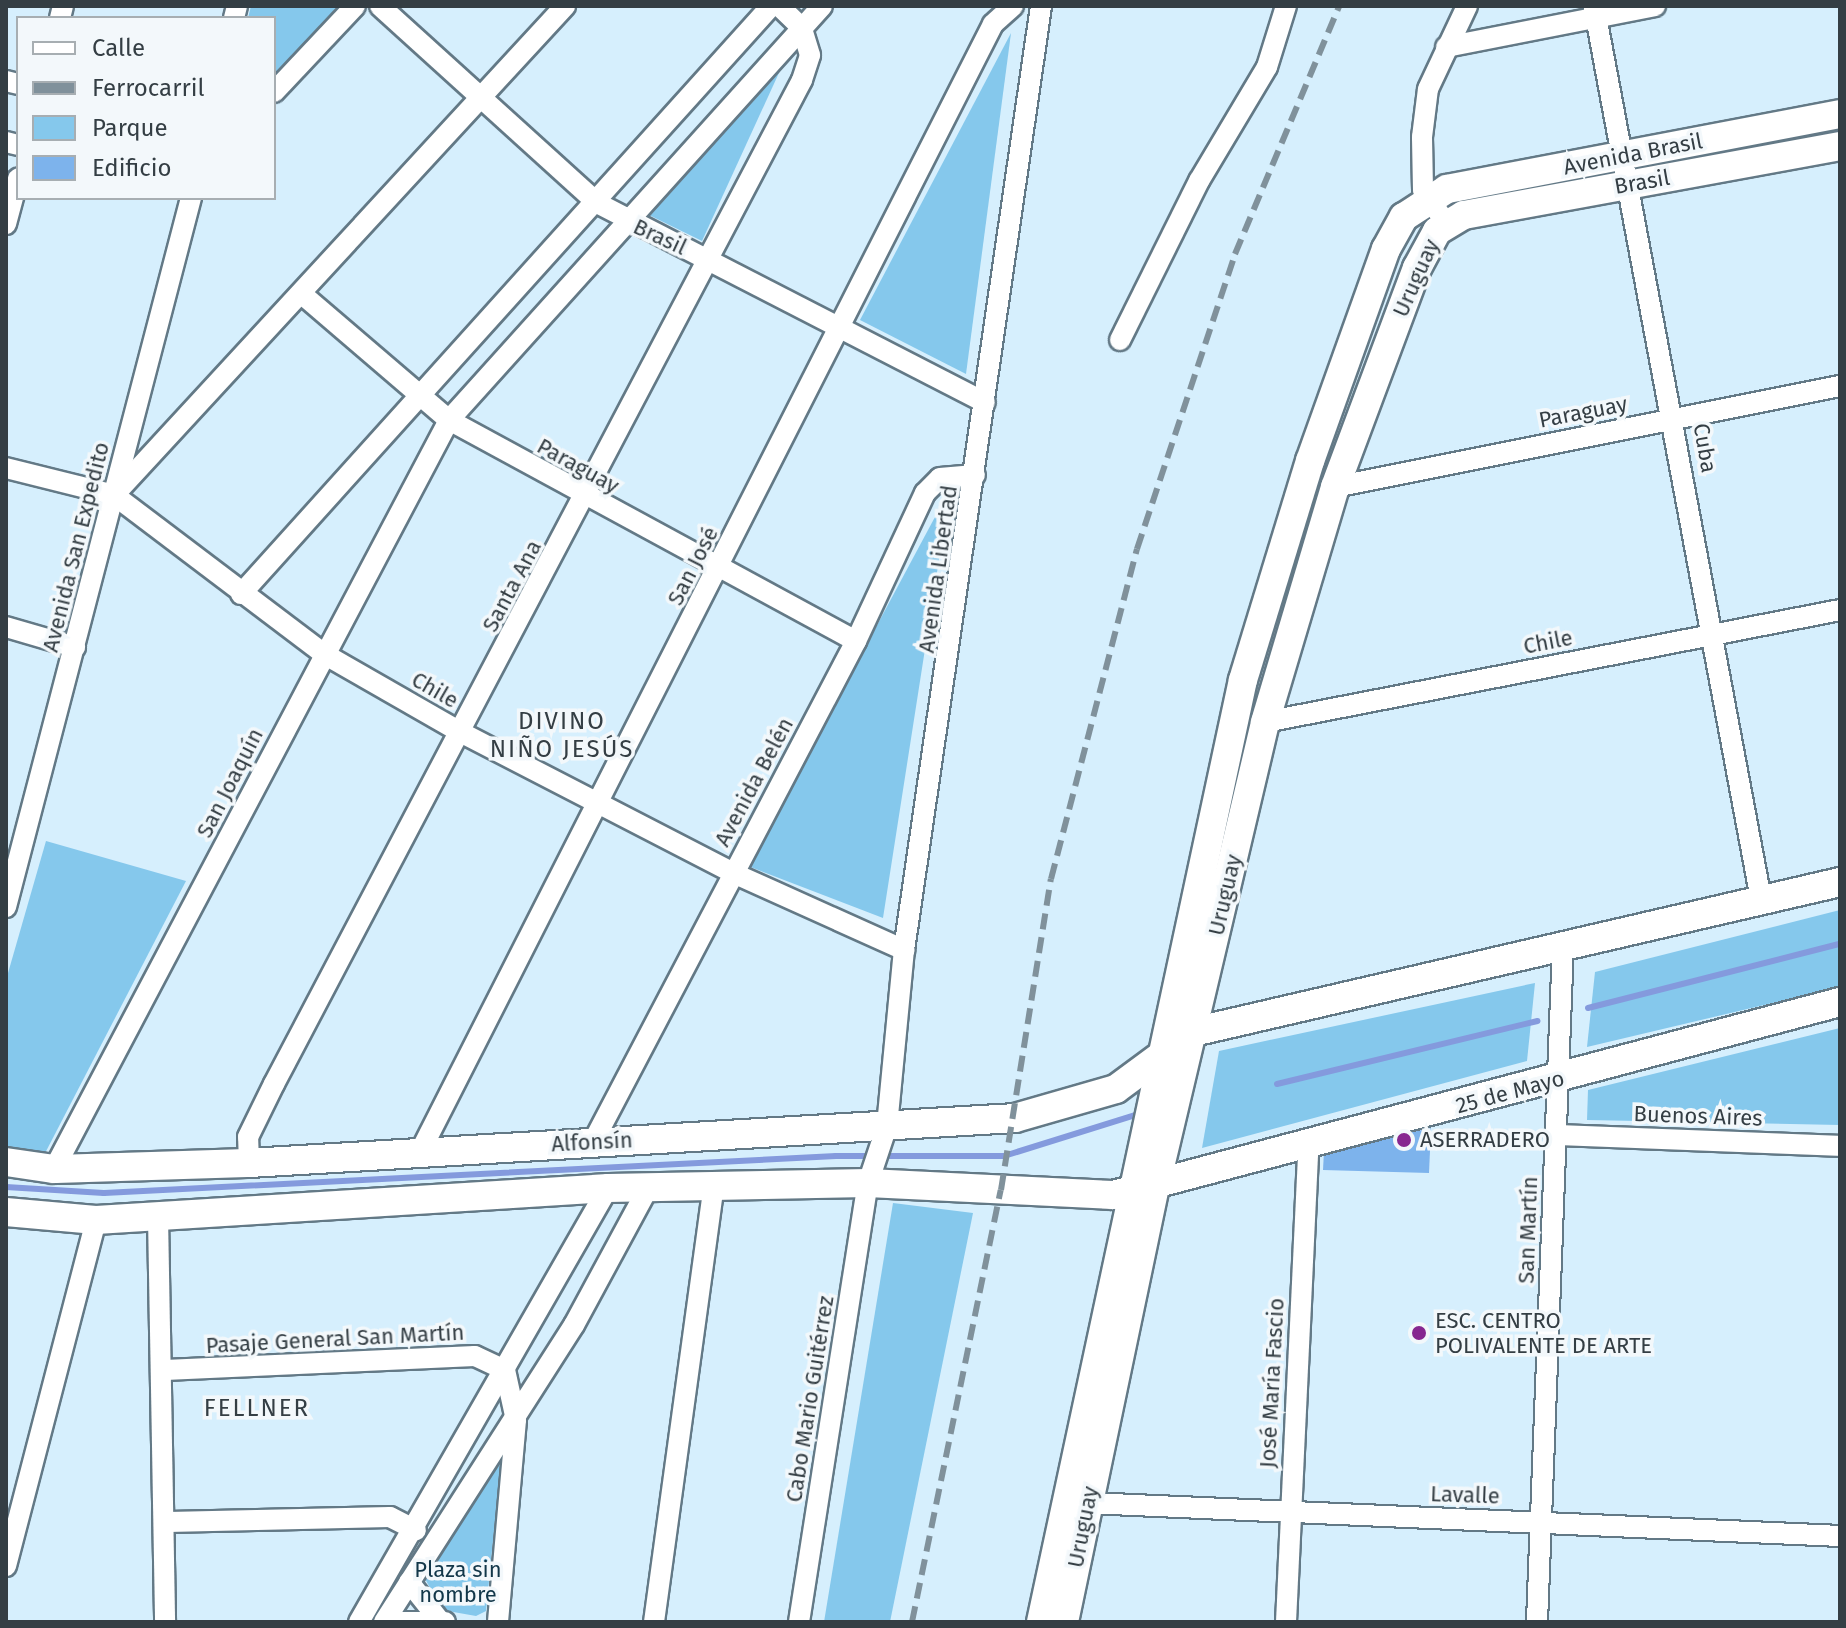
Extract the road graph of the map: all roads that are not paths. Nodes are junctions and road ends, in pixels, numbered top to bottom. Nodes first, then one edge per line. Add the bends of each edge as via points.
1 (355, 6) edge
2 (380, 6) edge
3 (565, 6) edge
4 (771, 6) edge
5 (779, 6) edge
6 (822, 6) edge
7 (1013, 6) edge
8 (1041, 6) edge
9 (1286, 6) edge
10 (1467, 6) edge
11 (1655, 6) edge
12 (1595, 11) edge
13 (802, 28) junction
14 (1446, 47) junction
15 (276, 90) edge
16 (483, 97) junction
17 (1840, 114) edge
18 (1840, 146) edge
19 (1624, 156) junction
20 (1630, 185) junction
21 (16, 186) edge
22 (1427, 196) junction
23 (190, 200) edge
24 (597, 203) junction
25 (629, 223) junction
26 (1446, 223) junction
27 (6, 224) edge
28 (708, 260) junction
29 (303, 295) junction
30 (840, 326) junction
31 (1120, 340) dead end
32 (1840, 386) edge
33 (417, 397) junction
34 (985, 402) junction
35 (1675, 418) junction
36 (449, 420) junction
37 (6, 468) edge
38 (975, 475) junction
39 (1335, 487) junction
40 (114, 495) junction
41 (585, 498) junction
42 (719, 568) junction
43 (241, 594) junction
44 (1840, 610) edge
45 (6, 627) edge
46 (1714, 634) junction
47 (856, 641) junction
48 (75, 647) junction
49 (324, 654) junction
50 (1265, 722) junction
51 (462, 733) junction
52 (597, 802) junction
53 (15, 842) edge
54 (733, 873) junction
55 (1840, 882) edge
56 (1761, 899) junction
57 (6, 907) edge
58 (1563, 946) junction
59 (904, 950) junction
60 (1840, 1002) edge
61 (1193, 1032) junction
62 (1161, 1054) junction
63 (1558, 1079) junction
64 (886, 1132) junction
65 (1555, 1135) junction
66 (593, 1142) junction
67 (1840, 1146) edge
68 (1308, 1147) junction
69 (420, 1152) junction
70 (6, 1162) edge
71 (249, 1163) junction
72 (54, 1169) junction
73 (871, 1174) junction
74 (714, 1186) junction
75 (608, 1188) junction
76 (648, 1188) junction
77 (1144, 1190) junction
78 (6, 1212) edge
79 (158, 1216) junction
80 (96, 1220) junction
81 (165, 1370) junction
82 (505, 1370) junction
83 (516, 1420) junction
84 (1088, 1503) junction
85 (1289, 1512) junction
86 (168, 1522) junction
87 (1542, 1523) junction
88 (416, 1530) junction
89 (1840, 1536) edge
90 (6, 1566) edge
91 (409, 1582) junction
92 (165, 1622) edge
93 (359, 1622) edge
94 (384, 1622) edge
95 (402, 1622) edge
96 (442, 1622) edge
97 (498, 1622) edge
98 (654, 1622) edge
99 (799, 1622) edge
100 (1041, 1622) edge
101 (1064, 1622) edge
102 (1286, 1622) edge
103 (1537, 1622) edge

1 - 15 street
2 - 16 street, Brasil
3 - 16 street
4 - 24 street
5 - 13 street
6 - 13 street, San Joaquín
7 - 30 street, San José via 993,24
8 - 34 street, Avenida Libertad
9 - 31 street via 1267,67 1199,181
10 - 14 street
11 - 12 street
12 - 14 street
12 - 19 street, Cuba
13 - 25 street, San Joaquín
13 - 28 street, Santa Ana via 810,55 802,80
14 - 22 street via 1428,89 1422,137
16 - 24 street, Brasil
16 - 29 street
17 - 19 street, Avenida Brasil
18 - 20 street, Brasil
19 - 20 street, Cuba
19 - 22 street, Avenida Brasil
20 - 26 street, Brasil
20 - 35 street, Cuba
21 - 27 street
22 - 26 street, Uruguay
22 - 62 street, Uruguay via 1404,217 1386,249 1310,461 1243,680
23 - 40 street, Avenida San Expedito
24 - 25 street, Brasil
24 - 33 street
25 - 28 street, Brasil
25 - 36 street, San Joaquín
26 - 39 street, Uruguay via 1417,268
28 - 30 street, Brasil
28 - 41 street, Santa Ana
29 - 33 street, Paraguay
29 - 40 street
30 - 34 street, Brasil
30 - 42 street, San José
32 - 35 street, Paraguay
33 - 36 street, Paraguay
33 - 43 street
34 - 38 street, Avenida Libertad
35 - 39 street, Paraguay
35 - 46 street, Cuba
36 - 41 street, Paraguay
36 - 49 street, San Joaquín
37 - 40 street, Chile
38 - 47 street, Avenida Belén via 940,478 925,493
38 - 59 street, Avenida Libertad
39 - 50 street, Uruguay
40 - 43 street, Chile
40 - 48 street, Avenida San Expedito
41 - 42 street, Paraguay
41 - 51 street, Santa Ana
42 - 47 street, Paraguay
42 - 52 street, San José
43 - 49 street, Chile
44 - 46 street, Chile
45 - 48 street
46 - 50 street, Chile
46 - 56 street, Cuba
47 - 54 street, Avenida Belén
48 - 53 street, Avenida San Expedito
49 - 51 street, Chile
49 - 72 street, San Joaquín
50 - 61 street, Uruguay
51 - 52 street, Chile
51 - 71 street, Santa Ana via 274,1084 248,1137
52 - 54 street, Chile
52 - 69 street, San José
53 - 57 street, Avenida San Expedito
54 - 59 street, Chile
54 - 66 street, Avenida Belén
55 - 56 street
56 - 58 street
58 - 61 street
58 - 63 street, San Martín
59 - 64 street, Avenida Libertad
60 - 63 street, 25 de Mayo
61 - 62 street
61 - 77 street, Uruguay
62 - 64 street, Alfonsín via 1116,1089 1046,1111
62 - 77 street, Uruguay
63 - 65 street, San Martín
63 - 68 street, 25 de Mayo
64 - 66 street, Alfonsín
64 - 73 street, Cabo Mario Guitérrez
65 - 67 street, Buenos Aires
65 - 87 street, San Martín
66 - 69 street, Alfonsín
68 - 77 street, 25 de Mayo
68 - 85 street, José María Fascio
69 - 71 street, Alfonsín
70 - 72 street, Alfonsín
71 - 72 street, Alfonsín
73 - 74 street
73 - 77 street
73 - 99 street, Cabo Mario Guitérrez
74 - 76 street
74 - 98 street
75 - 76 street
75 - 79 street
75 - 82 street
76 - 83 street
77 - 84 street, Uruguay
77 - 100 street, Uruguay
78 - 80 street
79 - 80 street
79 - 81 street
80 - 90 street
81 - 82 street, Pasaje General San Martín via 475,1356
81 - 86 street
82 - 83 street
82 - 88 street
83 - 91 street
83 - 97 street
84 - 85 street, Lavalle
84 - 101 street, Uruguay
85 - 87 street, Lavalle
85 - 102 street, José María Fascio
86 - 88 street via 390,1517
86 - 92 street
87 - 89 street, Lavalle
87 - 103 street, San Martín
88 - 93 street
91 - 94 street
91 - 96 street
95 - 96 street

